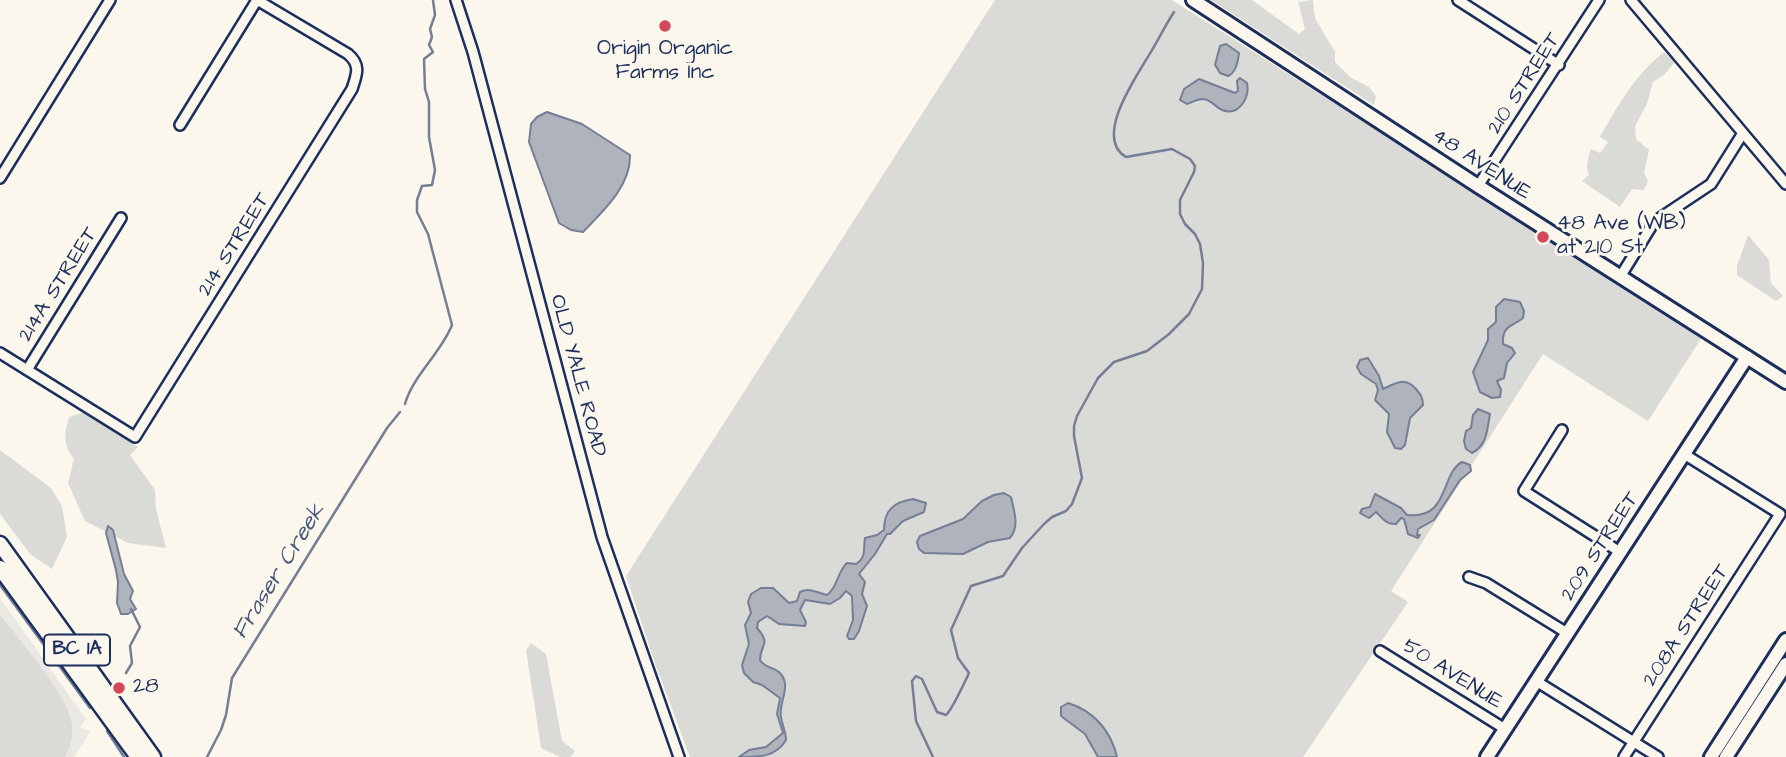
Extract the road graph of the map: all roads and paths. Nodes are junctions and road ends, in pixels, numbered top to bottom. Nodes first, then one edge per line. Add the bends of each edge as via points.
1 (110, 0) edge
2 (257, 0) edge
3 (456, 0) edge
4 (1193, 0) edge
5 (1458, 0) edge
6 (1631, 0) edge
7 (1596, 1) edge
8 (1559, 65) junction
9 (180, 125) dead end
10 (1743, 132) junction
11 (0, 178) edge
12 (1786, 184) edge
13 (1478, 186) junction
14 (121, 218) dead end
15 (1620, 277) junction
16 (0, 354) edge
17 (1747, 357) junction
18 (27, 370) junction
19 (1786, 382) edge
20 (1563, 430) dead end
21 (1684, 454) junction
22 (0, 544) edge
23 (1620, 552) junction
24 (0, 568) edge
25 (1469, 576) dead end
26 (1567, 634) junction
27 (1786, 640) edge
28 (1380, 651) dead end
29 (1786, 664) edge
30 (1536, 681) junction
31 (1505, 729) junction
32 (1634, 742) junction
33 (138, 757) edge
34 (153, 757) edge
35 (679, 757) edge
36 (1487, 757) edge
37 (1624, 757) edge
38 (1658, 757) edge
39 (1711, 757) edge
40 (1726, 757) edge

1 - 11 street
2 - 9 street
2 - 18 street, 214 STREET via 356,61 352,89 135,437
3 - 35 street, OLD YALE ROAD via 602,537
4 - 13 main road, 48 AVENUE
5 - 8 street
6 - 10 street
7 - 8 street, 210 STREET
8 - 13 street, 210 STREET
10 - 12 street
10 - 15 street via 1711,184 1654,222
13 - 15 main road, 48 AVENUE
14 - 18 street, 214A STREET
15 - 17 main road, 48 AVENUE
16 - 18 street
17 - 19 main road, 48 AVENUE
17 - 21 main road, 209 STREET
20 - 23 street via 1524,491
21 - 23 main road, 209 STREET
21 - 32 street, 208A STREET via 1780,514
22 - 34 main road, BC 1A
23 - 26 main road, 209 STREET
24 - 33 main road, BC 1A
25 - 26 street
26 - 30 main road, 209 STREET
27 - 39 main road
28 - 31 street, 50 AVENUE
29 - 40 main road
30 - 31 main road, 209 STREET
30 - 32 street
31 - 36 main road, 209 STREET
32 - 37 street, 208A STREET
32 - 38 street

